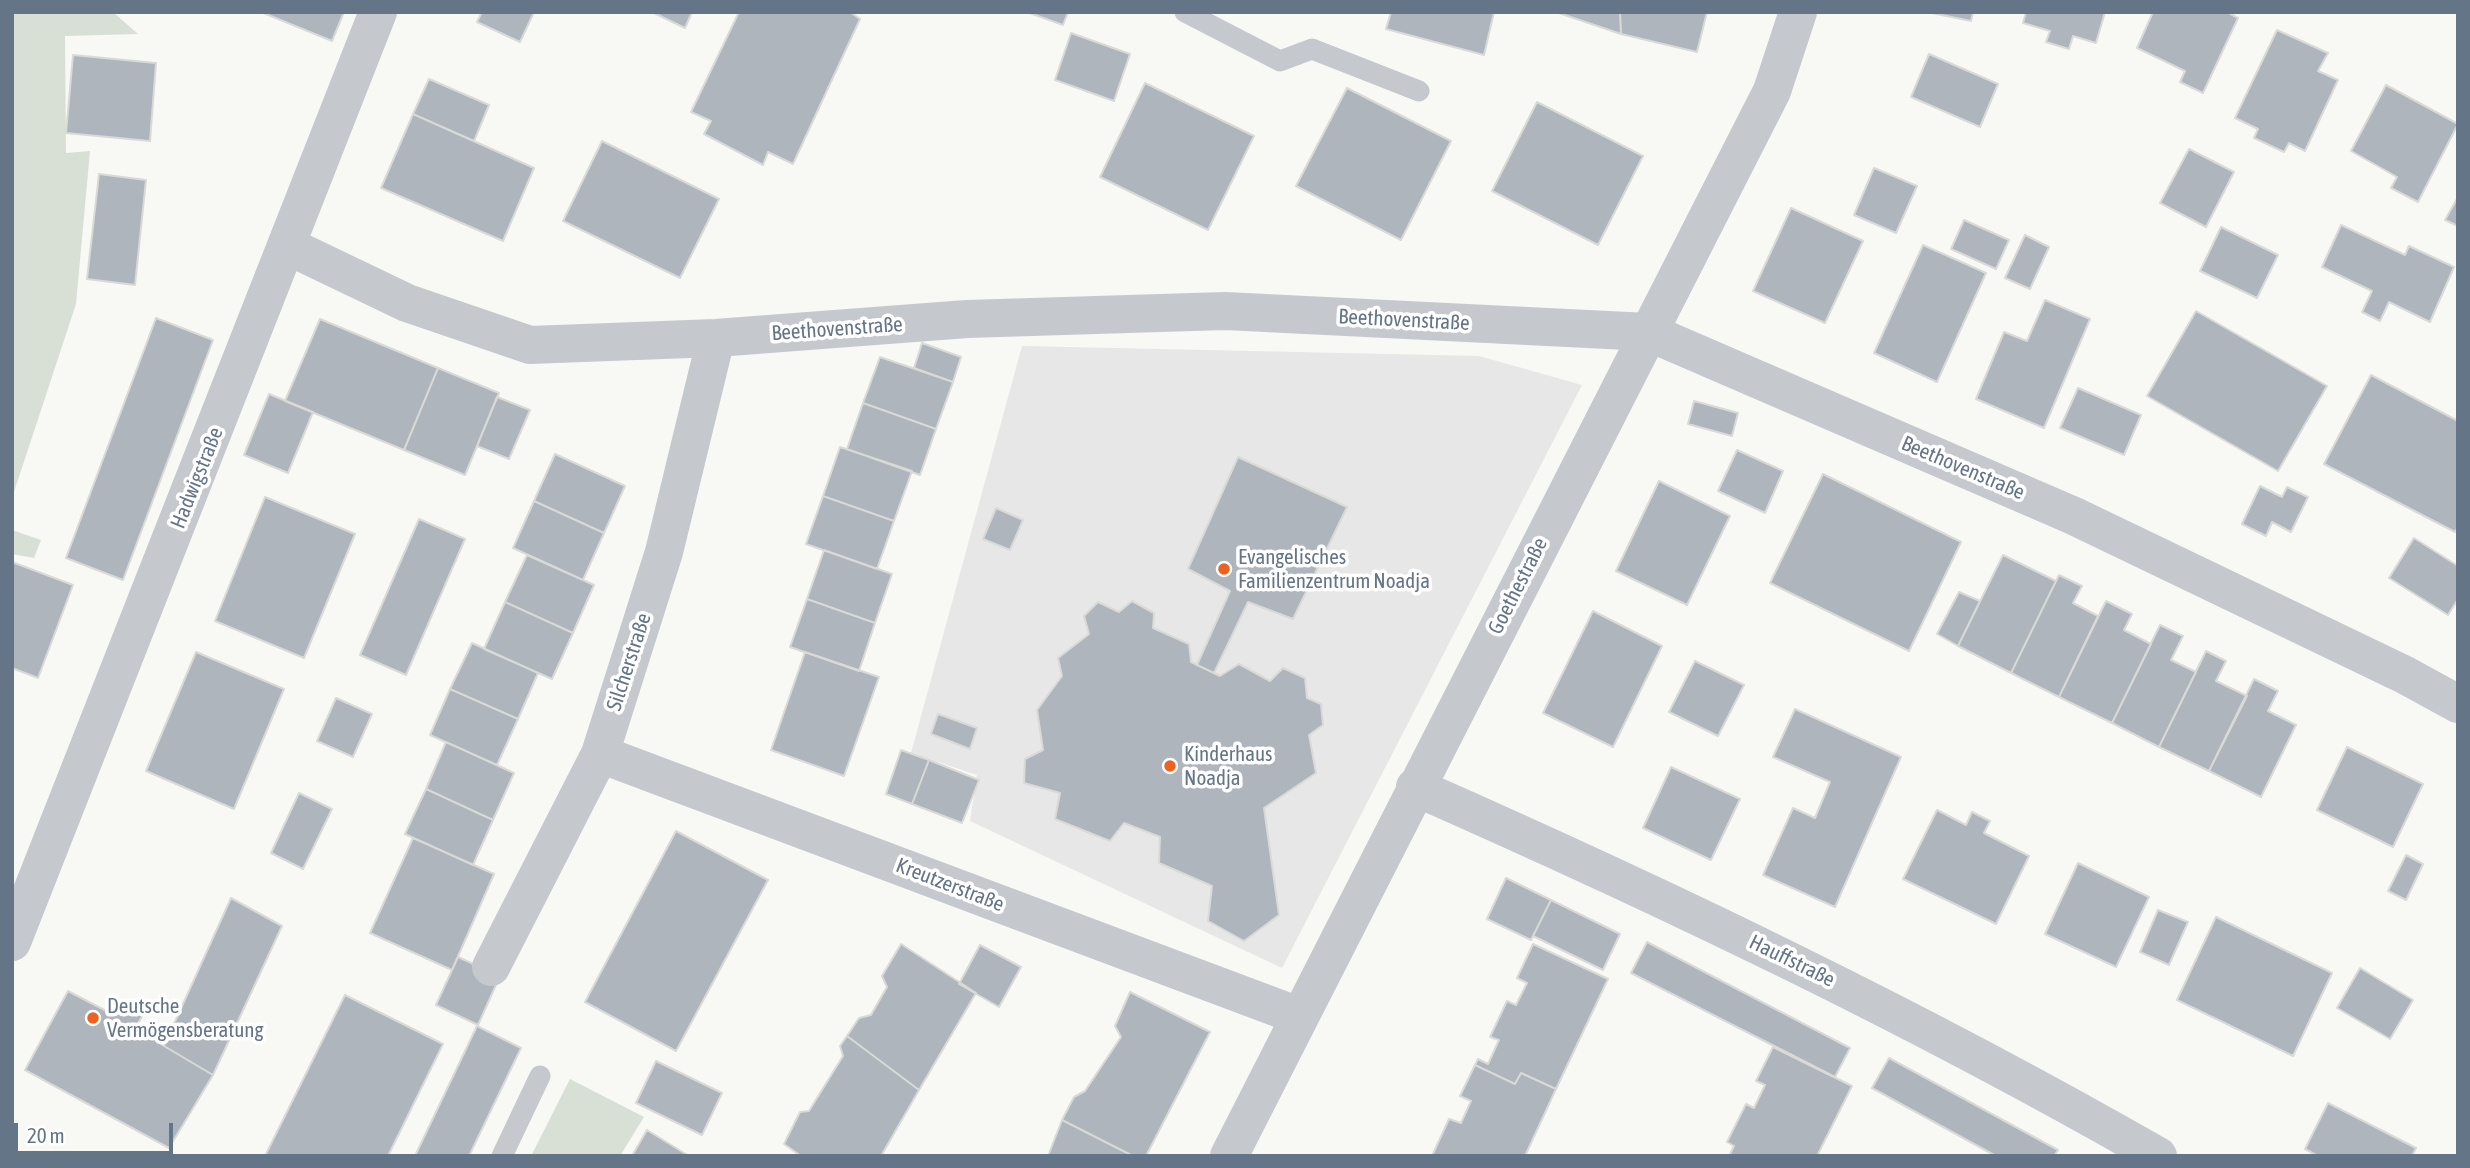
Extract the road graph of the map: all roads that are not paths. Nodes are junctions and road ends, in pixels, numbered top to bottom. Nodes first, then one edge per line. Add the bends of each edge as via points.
1 (378, 12) edge
2 (1185, 12) edge
3 (1798, 12) edge
4 (1419, 91) dead end
5 (288, 246) junction
6 (1648, 332) junction
7 (716, 338) junction
8 (2458, 704) edge
9 (600, 754) junction
10 (1415, 787) junction
11 (12, 942) edge
12 (491, 967) dead end
13 (1299, 1016) junction
14 (540, 1076) dead end
15 (502, 1156) edge
16 (1229, 1156) edge
17 (2158, 1156) edge

1 - 5 street, Hadwigstraße
2 - 4 lane via 1280,61 1312,49
3 - 6 street, Goethestraße via 1772,91
5 - 7 street, Beethovenstraße via 407,303 530,345
5 - 11 street, Hadwigstraße
6 - 7 street, Beethovenstraße via 1225,311 967,319
6 - 8 street, Beethovenstraße via 2074,516
6 - 10 street, Goethestraße
7 - 9 street, Silcherstraße via 664,552
9 - 12 street, Silcherstraße
9 - 13 street, Kreutzerstraße
10 - 13 street, Goethestraße
10 - 17 street, Hauffstraße via 1649,891 1898,1013
13 - 16 street, Goethestraße
14 - 15 lane

